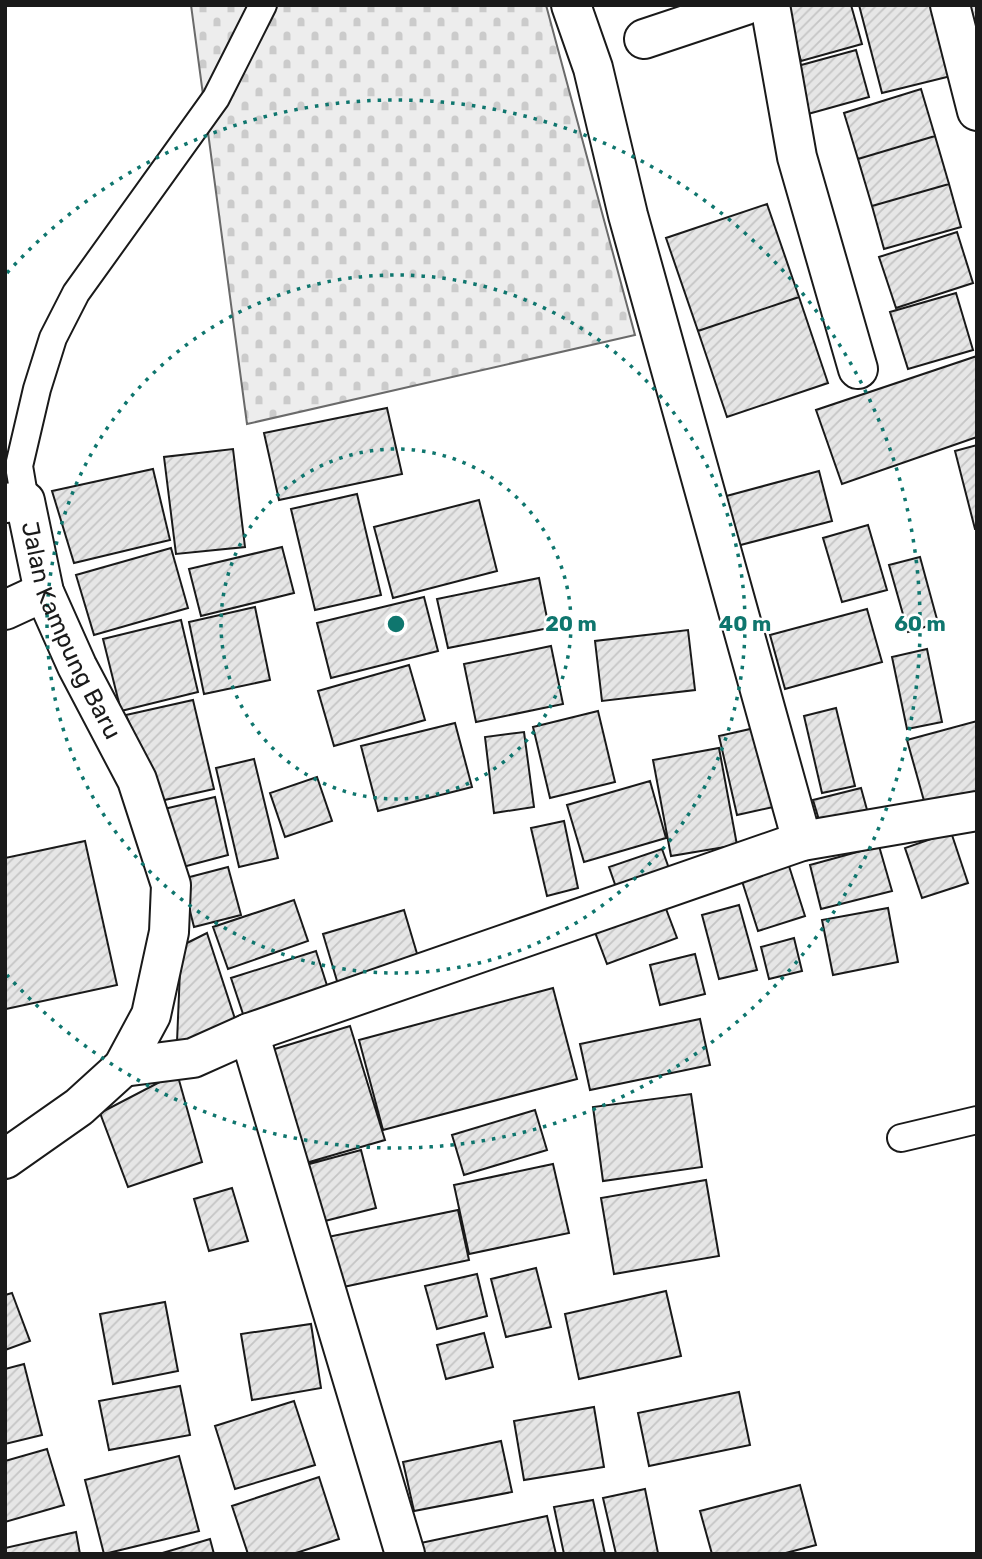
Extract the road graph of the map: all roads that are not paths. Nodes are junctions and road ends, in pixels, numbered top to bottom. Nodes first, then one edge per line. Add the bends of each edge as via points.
1 (263, 5) edge
2 (571, 5) edge
3 (746, 5) edge
4 (770, 5) edge
5 (950, 5) edge
6 (644, 39) dead end
7 (977, 111) edge
8 (858, 369) dead end
9 (15, 502) edge
10 (44, 592) junction
11 (5, 610) edge
12 (977, 811) edge
13 (802, 841) junction
14 (249, 1032) junction
15 (123, 1067) junction
16 (977, 1120) edge
17 (901, 1138) dead end
18 (5, 1159) edge
19 (405, 1554) edge

1 - 9 lane, Jalan Kampung Baru via 216,98 76,293 53,338 19,466
2 - 13 street via 593,68 628,215
3 - 6 street
4 - 8 street via 797,157
5 - 7 street
9 - 10 street, Jalan Kampung Baru
10 - 11 street
10 - 15 street, Jalan Kampung Baru via 137,780 171,885 169,932 151,1015
12 - 13 street
13 - 14 street
14 - 15 street via 193,1058
14 - 19 street
15 - 18 street, Jalan Kampung Baru via 79,1107
16 - 17 lane

